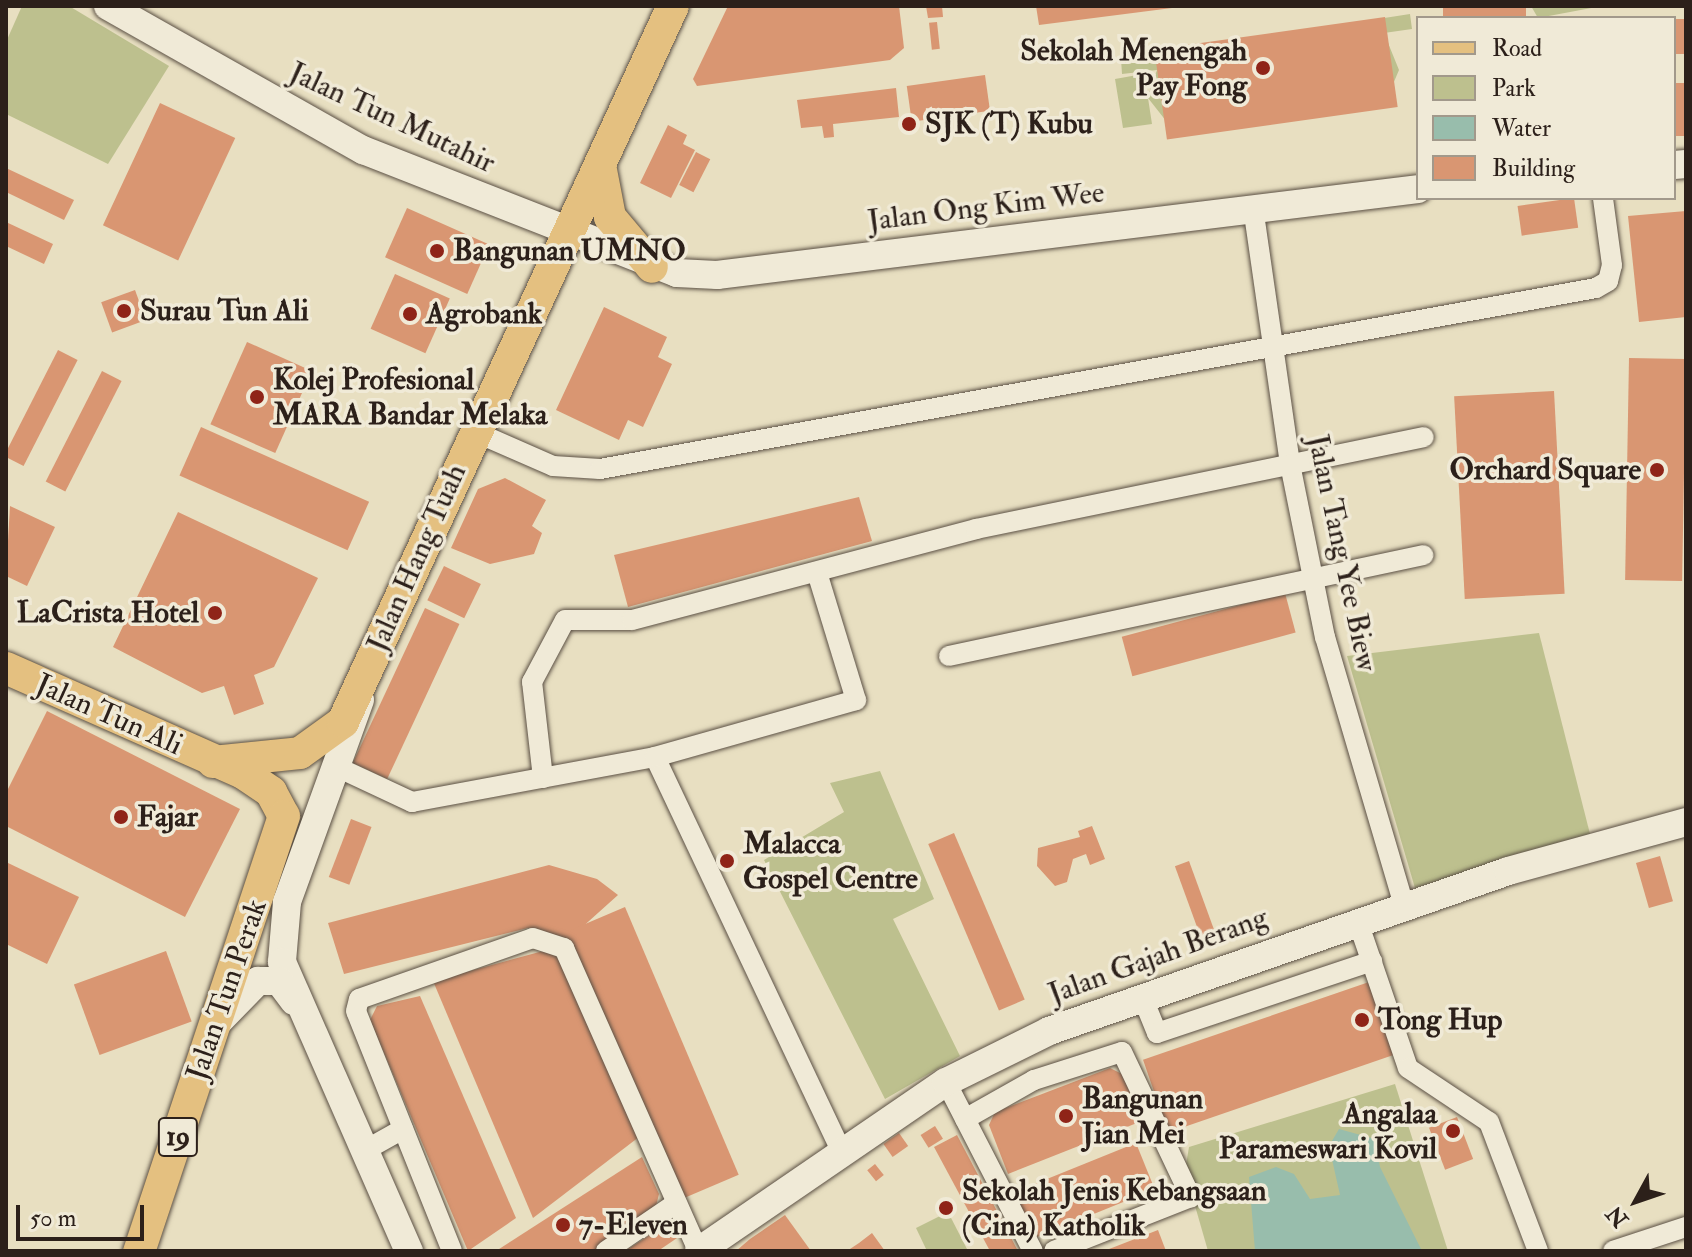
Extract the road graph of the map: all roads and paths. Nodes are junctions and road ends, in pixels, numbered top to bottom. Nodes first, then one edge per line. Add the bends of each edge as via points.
1 (108, 6) edge
2 (673, 6) edge
3 (600, 165) junction
4 (1416, 189) edge
5 (1603, 200) edge
6 (1253, 207) junction
7 (569, 234) junction
8 (652, 267) junction
9 (1273, 343) junction
10 (473, 431) junction
11 (1424, 437) dead end
12 (1290, 464) junction
13 (1423, 555) dead end
14 (818, 576) junction
15 (1312, 577) junction
16 (949, 656) dead end
17 (6, 668) edge
18 (363, 683) junction
19 (655, 757) junction
20 (213, 762) junction
21 (337, 767) junction
22 (543, 778) junction
23 (1686, 822) edge
24 (1404, 905) junction
25 (1358, 922) junction
26 (1372, 961) junction
27 (1142, 996) junction
28 (297, 1006) junction
29 (216, 1024) junction
30 (946, 1082) junction
31 (965, 1119) junction
32 (403, 1129) junction
33 (362, 1152) junction
34 (842, 1152) junction
35 (675, 1204) junction
36 (1686, 1227) edge
37 (139, 1251) edge
38 (409, 1251) edge
39 (452, 1251) edge
40 (606, 1251) edge
41 (698, 1251) edge
42 (1033, 1251) edge
43 (1054, 1251) edge
44 (1538, 1251) edge
45 (1613, 1251) edge

1 - 7 street, Jalan Tun Mutahir via 328,133
2 - 3 main road, Jalan Hang Tuah
3 - 7 main road, Jalan Hang Tuah
3 - 8 main road via 610,217
4 - 6 street, Jalan Ong Kim Wee
5 - 9 street via 1612,265 1608,281 1596,288
6 - 8 street, Jalan Ong Kim Wee via 717,275
6 - 9 street, Jalan Tang Yee Biew
7 - 8 street, Jalan Ong Kim Wee
7 - 10 main road, Jalan Hang Tuah
9 - 10 street via 600,469 553,466
9 - 12 street, Jalan Tang Yee Biew
10 - 18 main road, Jalan Hang Tuah
11 - 12 street
12 - 14 street via 976,529
12 - 15 street, Jalan Tang Yee Biew
13 - 15 street
14 - 19 street via 856,700
14 - 22 street via 632,620 565,620 532,682
15 - 16 street
15 - 24 street, Jalan Tang Yee Biew
17 - 20 main road, Jalan Tun Ali / 19
18 - 20 main road, Jalan Hang Tuah via 343,722 300,753
18 - 21 street
19 - 22 street
19 - 34 street
20 - 29 main road, Jalan Tun Perak / 19 via 271,792 284,816
21 - 22 street via 412,802
21 - 28 street via 285,914 282,962
23 - 24 street, Jalan Gajah Berang
24 - 25 street, Jalan Gajah Berang
25 - 26 street
25 - 27 street, Jalan Gajah Berang
26 - 27 street via 1157,1033
26 - 44 street via 1408,1068 1489,1122
27 - 30 street, Jalan Gajah Berang
28 - 29 street via 270,978 248,988
28 - 33 street
29 - 37 main road, Jalan Tun Perak / 19
30 - 31 street
30 - 34 street, Jalan Gajah Berang
31 - 42 street
31 - 43 street via 1034,1080 1122,1052 1191,1197
32 - 33 street
32 - 35 street via 356,1011 359,999 533,938 553,941 564,948
32 - 39 street
33 - 38 street
34 - 41 street, Jalan Gajah Berang
35 - 40 street
35 - 41 street
36 - 45 street

